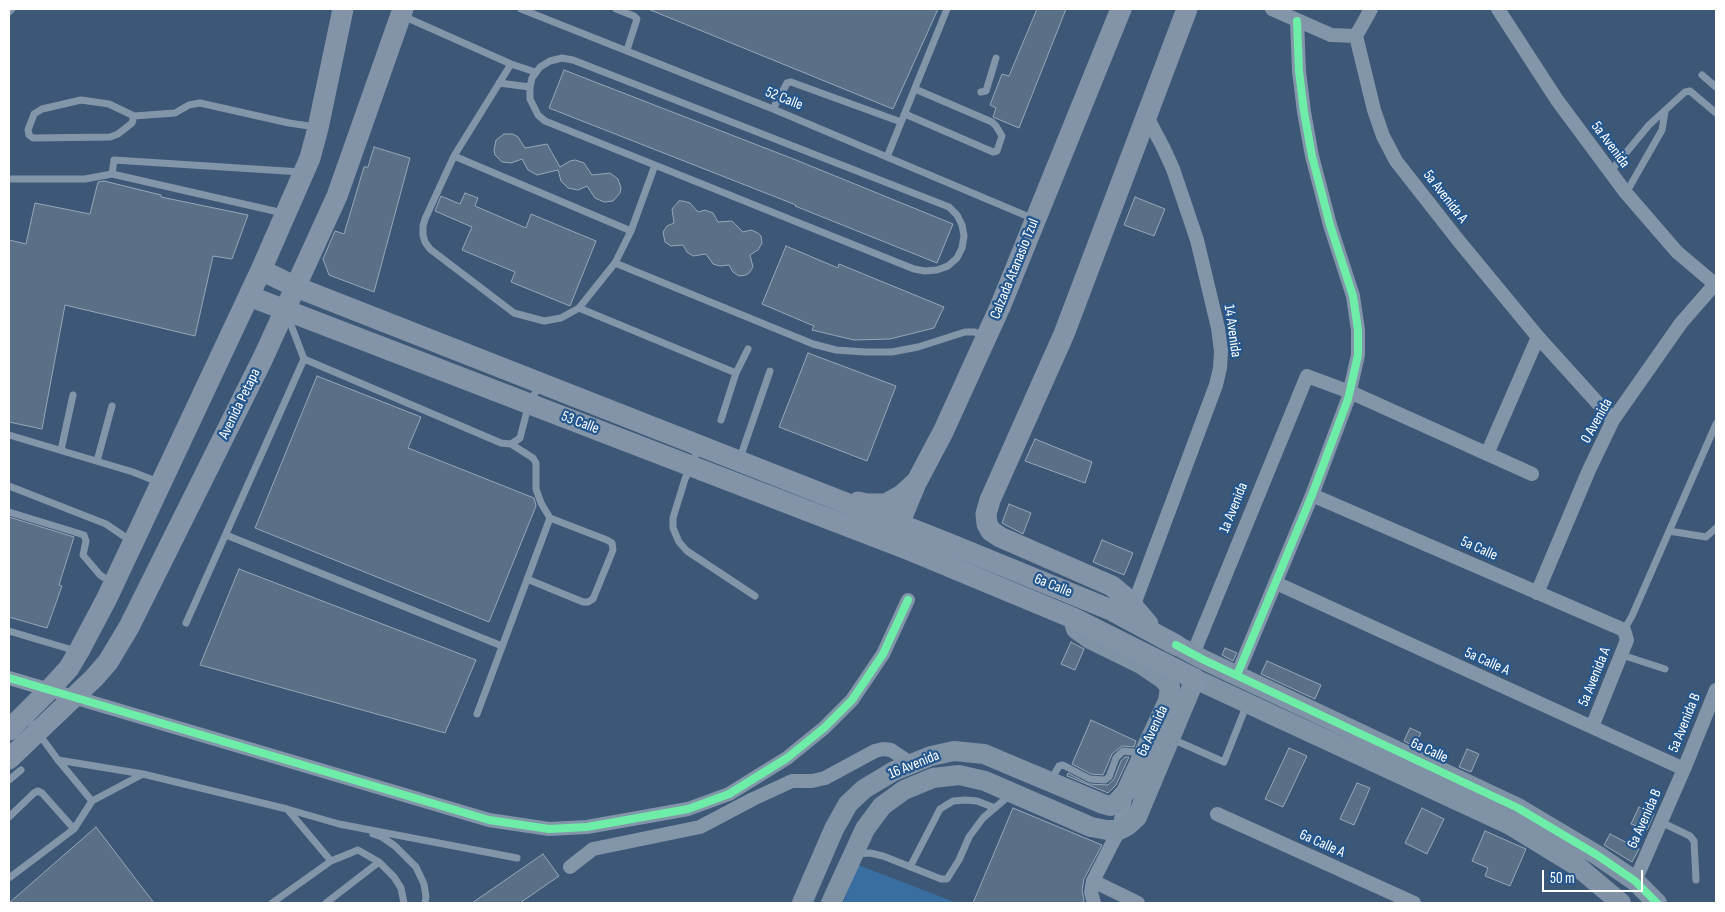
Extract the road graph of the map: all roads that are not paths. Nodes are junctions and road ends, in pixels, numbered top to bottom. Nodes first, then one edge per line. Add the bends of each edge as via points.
1 (12, 9) edge
2 (343, 9) edge
3 (521, 9) edge
4 (616, 9) edge
5 (947, 9) edge
6 (1121, 9) edge
7 (1187, 9) edge
8 (1272, 9) edge
9 (1371, 9) edge
10 (1498, 9) edge
11 (9, 12) edge
12 (402, 12) edge
13 (1297, 21) junction
14 (1356, 36) junction
15 (627, 50) junction
16 (996, 58) dead end
17 (511, 64) junction
18 (535, 72) junction
19 (1702, 75) dead end
20 (499, 83) junction
21 (1716, 87) edge
22 (530, 88) junction
23 (915, 89) junction
24 (981, 92) dead end
25 (773, 109) junction
26 (1665, 112) junction
27 (1716, 112) edge
28 (905, 114) junction
29 (1146, 115) junction
30 (134, 116) junction
31 (902, 122) junction
32 (318, 128) junction
33 (454, 156) junction
34 (887, 157) junction
35 (655, 165) junction
36 (304, 172) junction
37 (1610, 172) junction
38 (112, 174) junction
39 (9, 179) edge
40 (1626, 193) junction
41 (286, 214) junction
42 (1035, 220) junction
43 (631, 231) junction
44 (615, 263) junction
45 (261, 270) junction
46 (1716, 283) edge
47 (296, 287) junction
48 (249, 296) junction
49 (579, 308) junction
50 (285, 310) junction
51 (1538, 337) junction
52 (985, 339) junction
53 (748, 349) dead end
54 (304, 359) junction
55 (770, 371) dead end
56 (736, 373) junction
57 (541, 383) junction
58 (1350, 392) junction
59 (73, 395) dead end
60 (529, 404) junction
61 (112, 406) dead end
62 (721, 420) dead end
63 (1613, 420) junction
64 (1716, 424) edge
65 (9, 435) edge
66 (511, 444) junction
67 (700, 446) junction
68 (61, 450) junction
69 (1487, 454) junction
70 (97, 461) junction
71 (739, 461) junction
72 (691, 466) junction
73 (1532, 474) dead end
74 (161, 483) junction
75 (916, 483) junction
76 (9, 486) edge
77 (825, 495) junction
78 (1312, 495) junction
79 (9, 512) edge
80 (550, 518) junction
81 (899, 524) junction
82 (1716, 528) edge
83 (1669, 531) junction
84 (226, 534) junction
85 (133, 542) junction
86 (909, 543) junction
87 (527, 579) junction
88 (114, 583) junction
89 (1276, 583) junction
90 (1537, 593) junction
91 (755, 596) dead end
92 (908, 600) dead end
93 (1133, 607) junction
94 (1073, 618) junction
95 (186, 623) dead end
96 (9, 631) edge
97 (1626, 635) junction
98 (1177, 645) junction
99 (502, 646) junction
100 (79, 652) junction
101 (1622, 655) junction
102 (1665, 670) dead end
103 (1237, 675) junction
104 (9, 678) edge
105 (1195, 679) junction
106 (49, 690) junction
107 (1716, 690) edge
108 (76, 697) junction
109 (1247, 703) junction
110 (25, 714) junction
111 (477, 714) dead end
112 (1592, 727) junction
113 (9, 730) edge
114 (37, 733) junction
115 (1171, 739) junction
116 (1143, 753) junction
117 (58, 760) junction
118 (912, 764) junction
119 (15, 765) edge
120 (1684, 769) junction
121 (143, 774) junction
122 (9, 780) edge
123 (1050, 782) junction
124 (1012, 793) junction
125 (1122, 797) junction
126 (92, 801) junction
127 (995, 808) junction
128 (287, 809) junction
129 (1216, 814) dead end
130 (9, 817) edge
131 (1661, 822) junction
132 (339, 824) junction
133 (74, 829) junction
134 (1119, 830) junction
135 (852, 854) junction
136 (517, 858) dead end
137 (331, 861) junction
138 (379, 862) junction
139 (910, 867) junction
140 (570, 868) dead end
141 (9, 878) edge
142 (1696, 880) dead end
143 (1093, 881) junction
144 (1635, 881) junction
145 (272, 903) edge
146 (326, 903) edge
147 (404, 903) edge
148 (425, 903) edge
149 (802, 903) edge
150 (830, 903) edge
151 (1094, 903) edge
152 (1138, 903) edge
153 (1414, 903) edge
154 (1621, 903) edge
155 (1657, 903) edge

1 - 11 lane
2 - 32 main road
3 - 15 lane, 52 Calle
4 - 15 lane via 637,19
5 - 23 lane
6 - 42 main road, Calzada Atanasio Tzul
7 - 29 main road
8 - 13 street
9 - 14 street
10 - 37 street, 5a Avenida via 1557,100
12 - 17 lane
12 - 47 main road, Avenida Petapa via 337,196
13 - 14 street via 1331,35
13 - 58 street via 1299,71 1312,156 1353,296 1357,322 1358,355
14 - 51 street, 5a Avenida A via 1374,110 1396,161
15 - 25 lane, 52 Calle
16 - 24 lane via 986,91
17 - 18 lane
17 - 20 lane
18 - 22 lane
18 - 35 lane via 550,61 573,60 938,202 949,207 960,220 964,236 962,248 948,266 925,272
19 - 21 lane
20 - 22 lane
20 - 33 lane
22 - 35 lane via 534,109 545,121
23 - 28 lane
23 - 28 lane via 992,122 1002,136 997,151
25 - 31 lane via 787,83 791,82
25 - 34 lane, 52 Calle
26 - 27 lane via 1690,91
26 - 37 lane via 1649,125
26 - 40 lane via 1662,130
28 - 31 lane
29 - 93 street, 14 Avenida via 1173,170 1197,240 1221,351 1216,385
29 - 93 main road via 1064,334 986,514 991,531 1000,537 1112,586
30 - 30 lane via 109,104 81,100 42,109 34,114 28,130 33,138 110,137 132,123
30 - 32 lane via 175,113 189,105 200,104
31 - 34 lane
32 - 36 main road
33 - 43 lane
33 - 49 lane via 422,226 422,234 430,249 514,313 544,321 560,318
34 - 42 lane, 52 Calle
35 - 43 lane
36 - 38 lane via 114,160
36 - 41 main road
37 - 40 street, 5a Avenida
38 - 39 lane via 85,179
38 - 41 lane
40 - 46 street, 5a Avenida via 1677,252
41 - 45 main road
42 - 52 main road, Calzada Atanasio Tzul
43 - 44 lane
44 - 49 lane
44 - 52 lane via 813,344 836,350 892,352 965,332 975,332
45 - 47 main road, 53 Calle
45 - 48 main road
46 - 63 street, 0 Avenida via 1681,323
47 - 50 main road, Avenida Petapa
47 - 57 main road, 53 Calle
48 - 50 main road, 53 Calle
48 - 74 main road
49 - 56 lane
50 - 54 lane
50 - 60 main road, 53 Calle
50 - 108 main road, Avenida Petapa via 129,627 108,662
51 - 63 street, 5a Avenida A
51 - 69 street
52 - 75 main road, Calzada Atanasio Tzul
53 - 56 lane
54 - 66 lane via 482,436
54 - 84 lane
55 - 71 lane
56 - 62 lane
57 - 60 lane
57 - 67 main road, 53 Calle
58 - 69 street
58 - 78 street
58 - 98 street, 1a Avenida via 1307,376
59 - 68 lane
60 - 66 lane via 520,438
60 - 72 main road, 53 Calle
61 - 70 lane
63 - 90 street, 0 Avenida
64 - 83 lane
65 - 68 lane
66 - 80 lane via 536,463 536,489
67 - 71 main road, 53 Calle
67 - 72 lane
68 - 70 lane
69 - 73 street
70 - 74 lane
71 - 77 main road, 53 Calle
72 - 86 main road, 53 Calle
72 - 91 lane via 673,518 679,542 687,551
74 - 85 main road
75 - 77 main road via 886,504 867,504
75 - 81 main road, Calzada Atanasio Tzul
76 - 85 lane via 106,524
77 - 81 main road, 53 Calle
78 - 89 street
78 - 90 street, 5a Calle
79 - 88 lane via 84,534 83,555 100,575
80 - 87 lane
80 - 87 lane via 607,540 612,543 613,550 594,599 588,602
81 - 86 main road, Calzada Atanasio Tzul
82 - 83 lane via 1706,538
83 - 97 lane
84 - 95 lane
84 - 99 lane
85 - 88 main road
86 - 94 main road, 6a Calle via 937,562
86 - 98 main road, 6a Calle via 945,542 1111,610
87 - 99 lane
88 - 100 main road
89 - 103 street
89 - 112 street, 5a Calle A
90 - 97 street, 5a Calle
92 - 108 street via 883,654 852,700 824,728 786,758 729,794 688,809 587,827 549,829 490,820
93 - 98 main road
94 - 105 main road, 6a Calle
94 - 116 main road, 6a Avenida via 1076,629 1141,664 1170,688 1168,701
96 - 100 lane
97 - 101 street, 5a Avenida A
98 - 103 main road, 6a Calle
98 - 105 main road
99 - 111 lane
100 - 106 main road
101 - 102 lane
101 - 112 street, 5a Avenida A
103 - 144 main road, 6a Calle via 1518,808
104 - 106 street
105 - 109 main road, 6a Calle
105 - 115 main road, 6a Avenida
106 - 108 street
106 - 110 main road
107 - 120 street, 5a Avenida B
108 - 114 main road, Avenida Petapa
109 - 115 lane via 1224,762
109 - 154 main road, 6a Calle via 1510,825 1577,866
110 - 113 main road
110 - 114 lane
112 - 120 street, 5a Calle A
114 - 117 lane
114 - 119 main road, Avenida Petapa
115 - 134 main road, 6a Avenida via 1137,817
116 - 123 lane via 1120,754 1105,780 1090,779 1063,765 1058,766
116 - 125 main road, 6a Avenida
117 - 121 lane
117 - 126 lane
118 - 123 main road, 16 Avenida via 939,754 971,752 984,754
118 - 140 street via 891,750 875,752 825,778 792,781 700,827 594,850
118 - 149 main road, 16 Avenida via 864,789 848,804
119 - 122 lane
120 - 131 street, 6a Avenida B
121 - 126 lane
121 - 128 lane
123 - 125 main road, 16 Avenida via 1110,806
124 - 127 lane
124 - 134 main road, 16 Avenida via 1091,827
124 - 135 main road, 16 Avenida via 985,781 959,775 933,778 904,790 882,806
125 - 134 street
126 - 133 lane
127 - 139 lane via 965,800 953,801 940,809
127 - 139 lane via 969,837 947,879
128 - 132 lane
128 - 137 lane
129 - 153 street, 6a Calle A
130 - 133 lane via 38,791
131 - 142 lane via 1694,841
131 - 144 street, 6a Avenida B
132 - 136 lane
132 - 148 lane via 382,837 405,855 422,879 426,890
133 - 141 lane
134 - 143 street
135 - 139 lane via 870,853
135 - 150 main road, 16 Avenida
137 - 138 lane via 358,850
137 - 145 lane
138 - 146 lane
138 - 147 lane via 402,888
143 - 151 street
143 - 152 street
144 - 155 main road, 6a Calle

